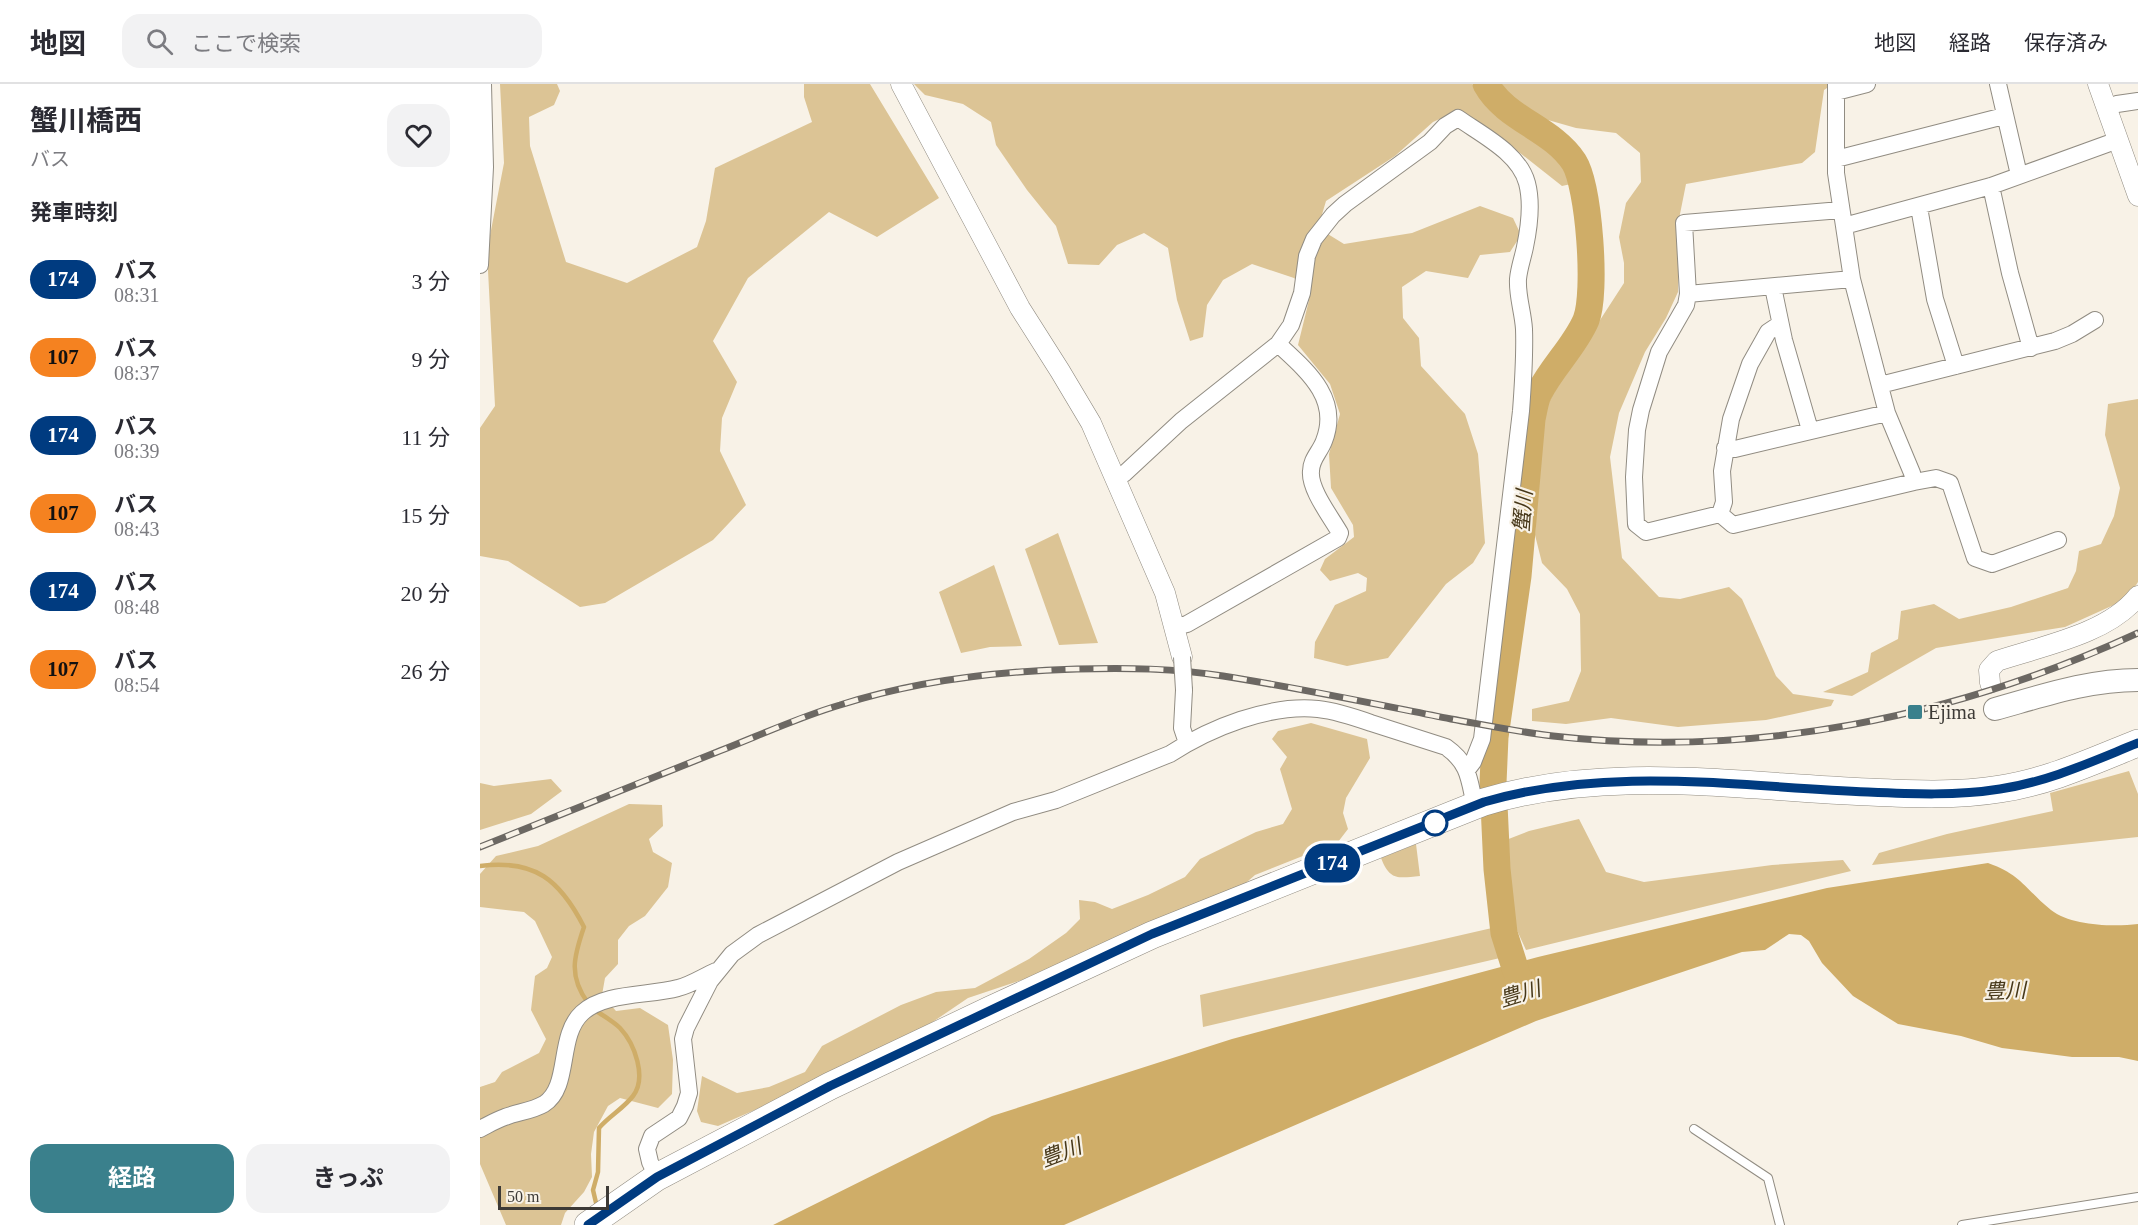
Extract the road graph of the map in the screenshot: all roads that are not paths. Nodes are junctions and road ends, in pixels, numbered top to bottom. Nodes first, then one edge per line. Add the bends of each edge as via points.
1 (483, 84) edge
2 (901, 84) edge
3 (1867, 84) edge
4 (1998, 84) edge
5 (2098, 84) edge
6 (1836, 88) edge
7 (2138, 101) edge
8 (2107, 108) junction
9 (2004, 116) junction
10 (2118, 140) junction
11 (1836, 159) junction
12 (2019, 175) junction
13 (1991, 186) junction
14 (2138, 196) edge
15 (1919, 207) junction
16 (1843, 218) junction
17 (480, 265) edge
18 (1852, 279) junction
19 (1773, 287) junction
20 (1688, 294) junction
21 (2095, 320) dead end
22 (1780, 324) junction
23 (1278, 344) junction
24 (2031, 348) junction
25 (1956, 366) junction
26 (1880, 385) junction
27 (1887, 413) junction
28 (1810, 430) junction
29 (1725, 448) junction
30 (1116, 479) junction
31 (1914, 482) junction
32 (1720, 514) junction
33 (2058, 540) dead end
34 (2138, 596) edge
35 (1175, 627) junction
36 (1182, 657) joint
37 (2138, 680) edge
38 (1990, 684) joint
39 (1995, 709) joint
40 (1187, 743) junction
41 (2138, 743) edge
42 (1467, 770) junction
43 (1480, 804) junction
44 (716, 971) junction
45 (480, 1129) edge
46 (1694, 1130) dead end
47 (657, 1177) junction
48 (2138, 1197) edge
49 (597, 1218) edge
50 (1780, 1225) edge
51 (1962, 1225) edge

1 - 17 street via 485,167
2 - 30 street via 1020,308 1091,423
3 - 6 street
4 - 9 street
5 - 8 street
6 - 11 street
7 - 8 street
8 - 10 street
9 - 11 street
9 - 12 street
10 - 12 street
10 - 14 street
11 - 16 street
12 - 13 street
13 - 15 street
13 - 24 street
15 - 16 street
15 - 25 street via 1935,299
16 - 18 street
16 - 20 street via 1684,224
18 - 19 street
18 - 26 street
19 - 20 street
19 - 22 street
20 - 32 street via 1686,305 1659,352 1641,410 1634,477 1636,524 1646,532
21 - 24 street via 2072,334
22 - 28 street
22 - 29 street via 1768,332 1750,364
23 - 30 street via 1180,421
23 - 35 street via 1309,374 1328,405 1324,440 1310,472 1312,484 1340,533 1338,538 1187,624
23 - 42 street via 1291,325 1302,293 1307,256 1320,231 1345,204 1430,142 1445,126 1458,118 1518,165 1527,182 1529,201 1528,230 1518,276 1524,326 1521,411 1482,739
24 - 25 street
25 - 26 street
26 - 27 street
27 - 28 street
27 - 31 street
28 - 29 street via 1735,449
29 - 32 street via 1724,502
30 - 35 street via 1165,593
31 - 32 street via 1733,525
31 - 33 street via 1936,478 1950,483 1975,558 1992,564
34 - 38 street via 2109,622 1997,661 1989,670
35 - 36 street
36 - 40 street, bridge via 1182,728
37 - 39 main road via 2084,684
38 - 39 street
40 - 42 street via 1265,712 1319,709 1446,747 1460,757
40 - 44 street via 1170,754 1056,800 1013,812 897,862 758,935
41 - 43 highway via 2049,778 1961,794 1629,780 1570,784 1511,794
42 - 43 street
43 - 47 highway via 1152,934 830,1086
44 - 45 street via 680,988 596,1002 573,1023 557,1092 545,1104
44 - 47 street via 683,1039 689,1093 686,1106 679,1118 652,1136 647,1149
46 - 50 lane via 1768,1178
47 - 49 highway
48 - 51 lane

